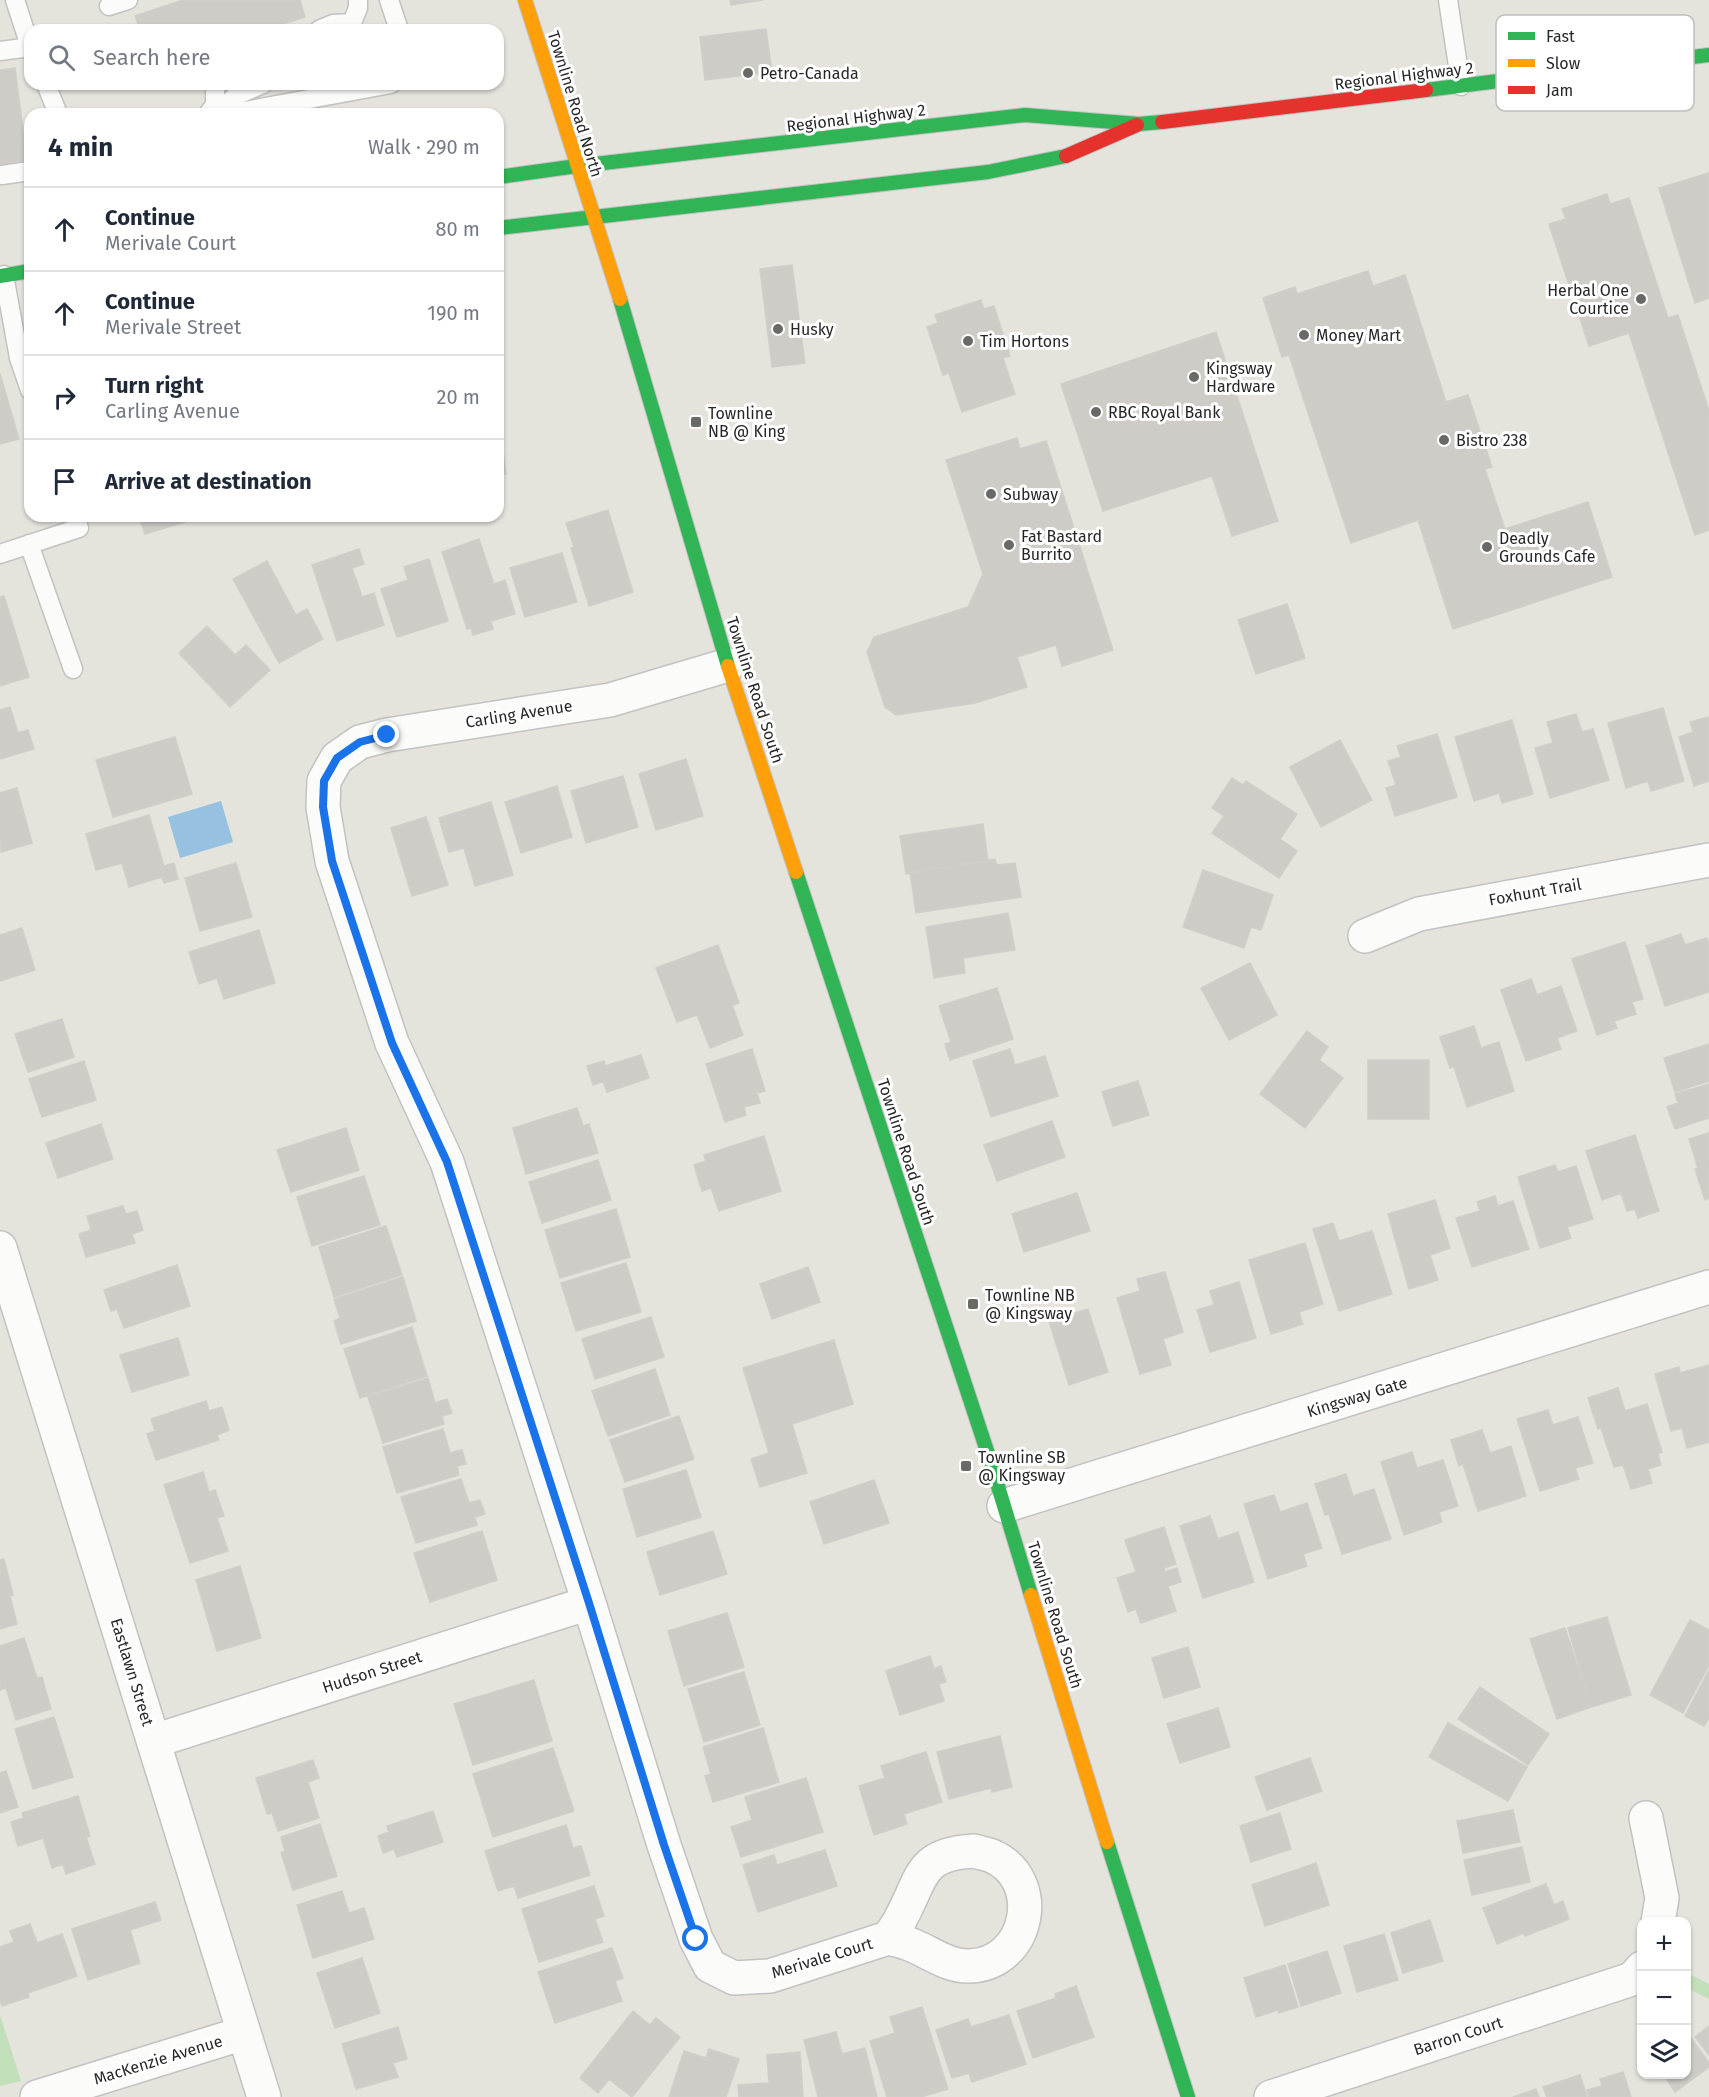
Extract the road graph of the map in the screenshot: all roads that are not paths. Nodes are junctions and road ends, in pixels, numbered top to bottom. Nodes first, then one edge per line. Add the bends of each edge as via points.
1 (15, 0) edge
2 (128, 0) edge
3 (358, 0) edge
4 (389, 0) edge
5 (525, 0) edge
6 (1448, 0) edge
7 (109, 6) dead end
8 (351, 24) edge
9 (397, 24) edge
10 (24, 28) edge
11 (24, 48) edge
12 (0, 51) edge
13 (1709, 55) edge
14 (1694, 57) edge
15 (1496, 82) edge
16 (1461, 86) junction
17 (48, 90) edge
18 (215, 90) edge
19 (249, 90) edge
20 (352, 90) edge
21 (55, 108) edge
22 (217, 108) edge
23 (221, 108) edge
24 (236, 108) edge
25 (1138, 124) junction
26 (577, 166) junction
27 (24, 172) edge
28 (2, 176) dead end
29 (504, 176) edge
30 (594, 218) junction
31 (504, 227) edge
32 (24, 272) edge
33 (2, 275) edge
34 (24, 373) edge
35 (77, 522) edge
36 (29, 544) junction
37 (0, 554) edge
38 (728, 665) junction
39 (73, 669) dead end
40 (324, 781) joint
41 (1709, 860) edge
42 (1365, 936) dead end
43 (0, 1248) edge
44 (1709, 1287) edge
45 (1004, 1506) junction
46 (589, 1603) junction
47 (154, 1742) junction
48 (1646, 1818) dead end
49 (1659, 1917) edge
50 (888, 1938) dead end
51 (1639, 1971) edge
52 (244, 2033) junction
53 (37, 2097) edge
54 (264, 2097) edge
55 (1188, 2097) edge
56 (1271, 2097) edge

1 - 10 lane
2 - 7 lane
3 - 8 lane
4 - 9 lane
5 - 26 main road, Townline Road North
6 - 16 lane
11 - 12 lane
13 - 14 main road, Regional Highway 2
15 - 16 main road, Regional Highway 2
16 - 25 main road, Regional Highway 2
17 - 21 lane
18 - 22 lane
19 - 23 lane
20 - 24 lane
25 - 26 main road, Regional Highway 2 via 1025,115
25 - 30 main road, Regional Highway 2 via 1068,156 988,172
26 - 29 main road, Regional Highway 2
26 - 30 main road, Townline Road North
27 - 28 lane
30 - 31 main road, Regional Highway 2
30 - 38 main road, Townline Road South
32 - 33 main road
33 - 34 lane
35 - 36 lane via 79,528
36 - 37 lane
36 - 39 lane
38 - 40 street, Carling Avenue via 610,700 360,742 337,758
38 - 45 main road, Townline Road South
40 - 46 street, Merivale Court via 323,807 332,861 392,1043 447,1162
41 - 42 street, Foxhunt Trail via 1419,914
43 - 47 street, Eastlawn Street
44 - 45 street, Kingsway Gate
45 - 55 main road, Townline Road South
46 - 47 street, Hudson Street
46 - 50 street, Merivale Court via 667,1856 696,1939 710,1966 734,1978 770,1976
47 - 52 street, Eastlawn Street
48 - 49 street via 1662,1898
51 - 56 street, Barron Court via 1632,1979
52 - 53 street, MacKenzie Avenue
52 - 54 street, Eastlawn Street

